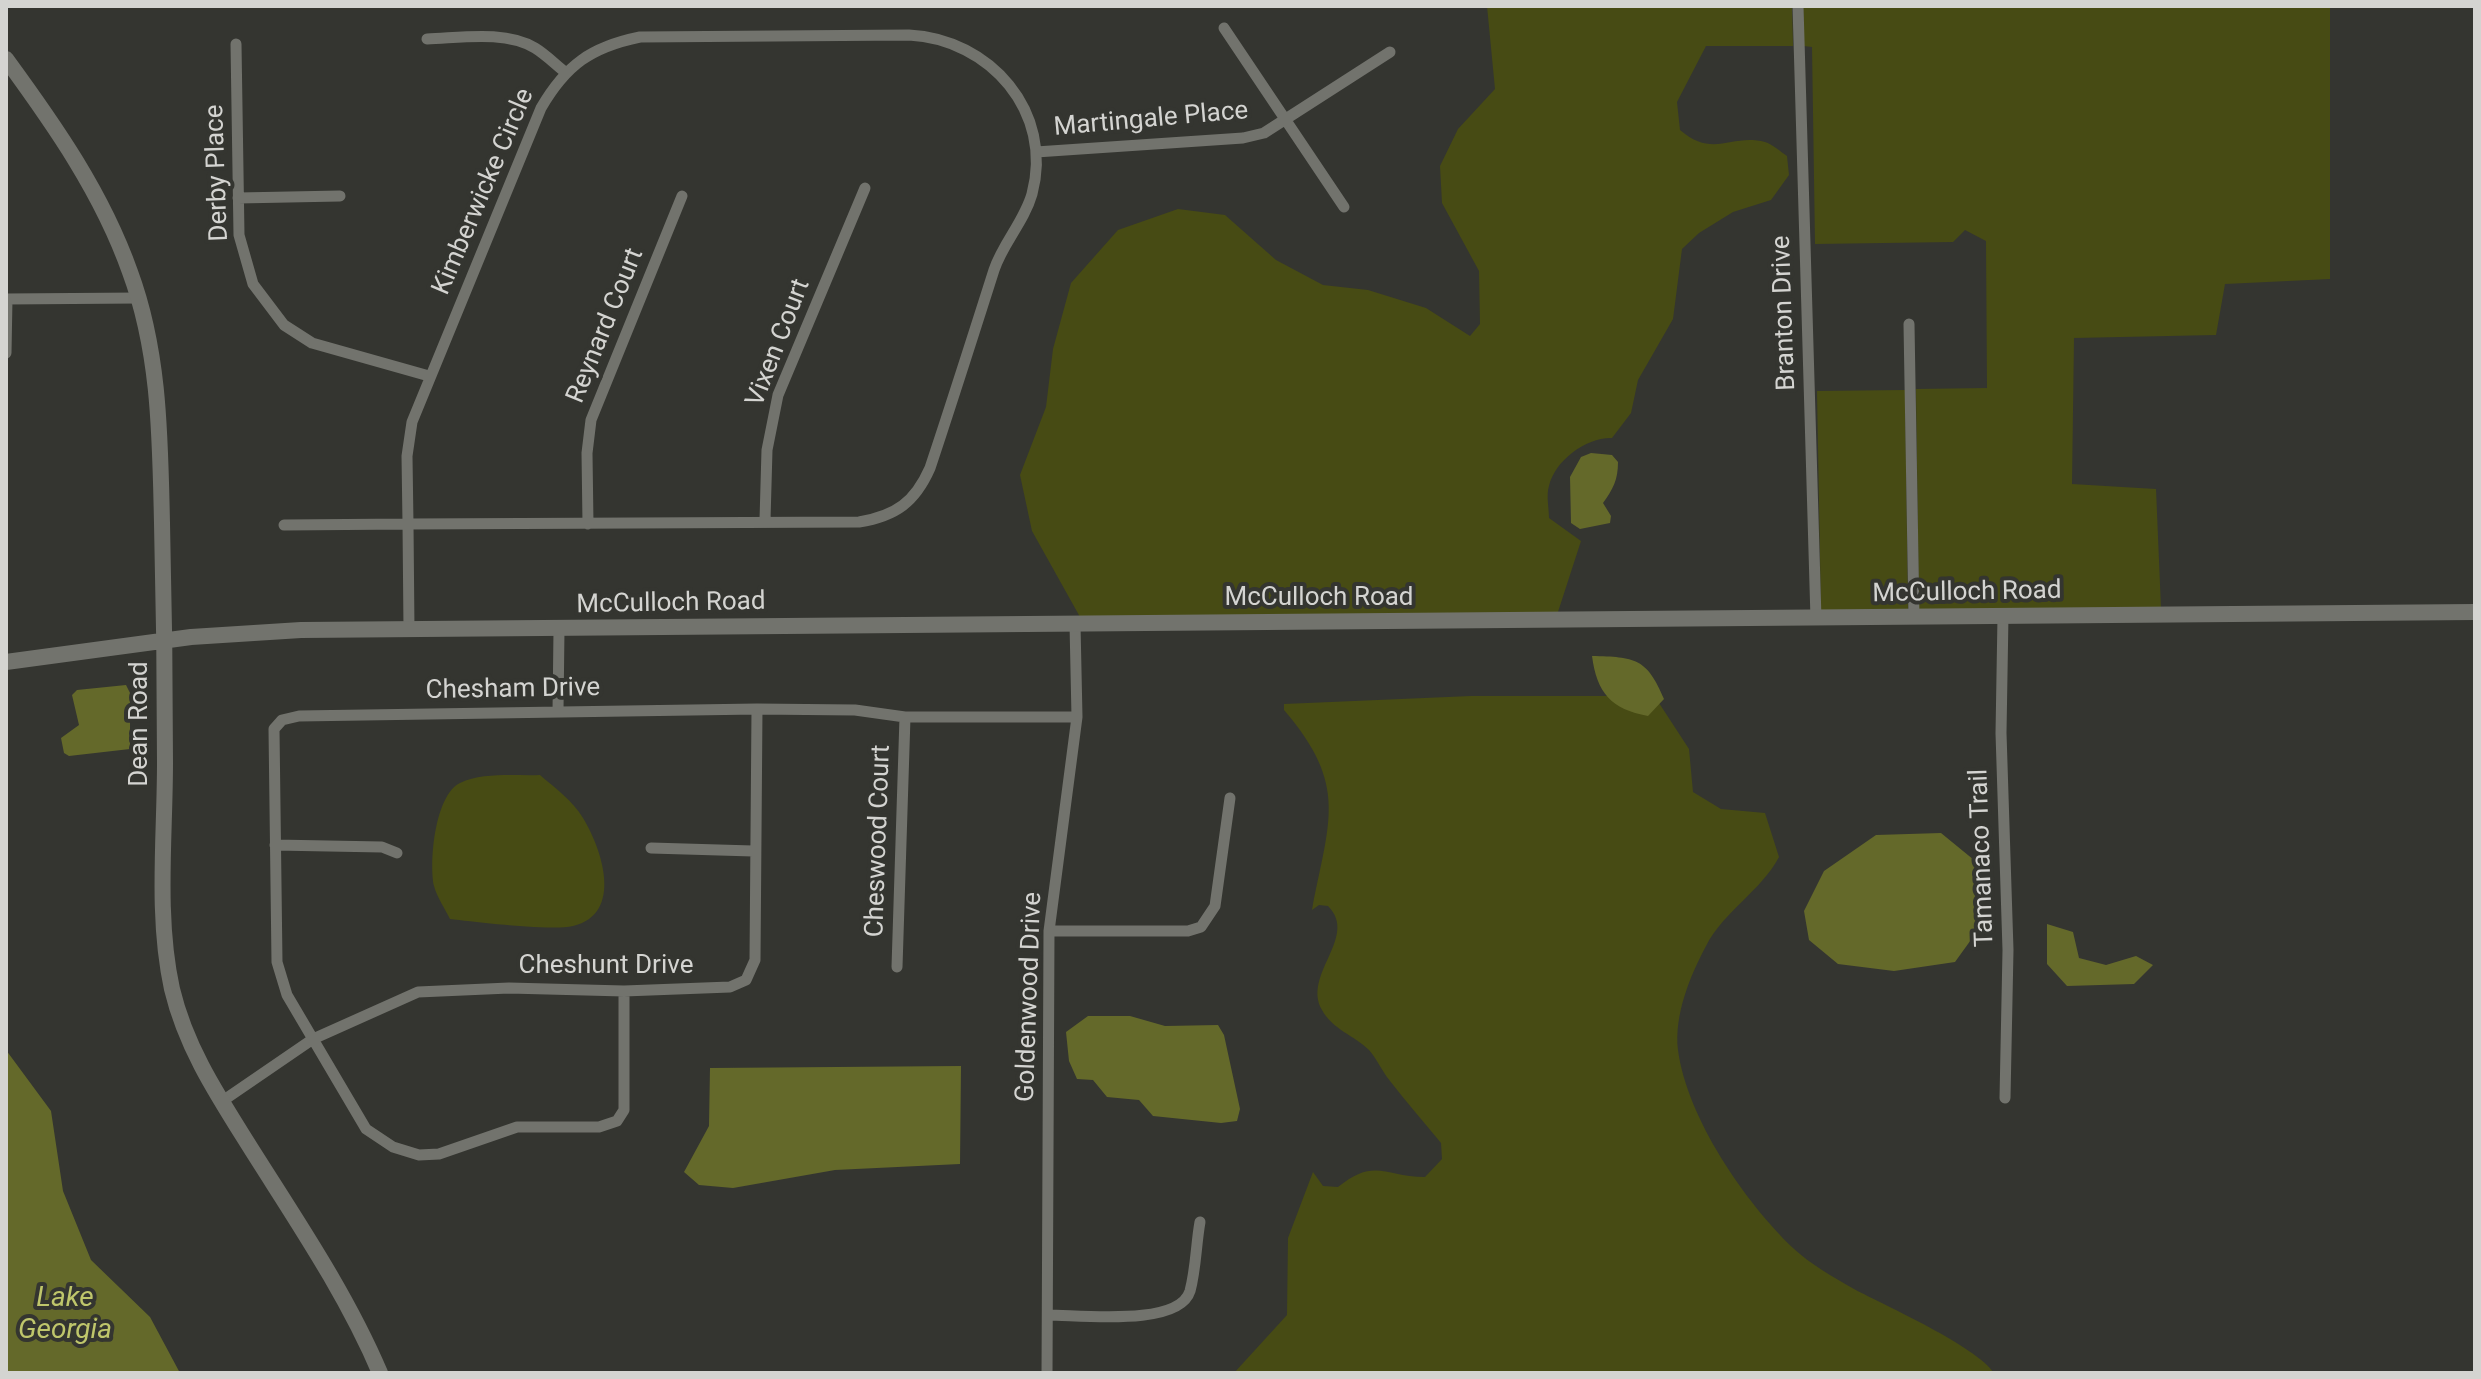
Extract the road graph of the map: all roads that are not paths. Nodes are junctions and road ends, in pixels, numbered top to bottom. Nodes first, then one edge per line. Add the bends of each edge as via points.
1 (1798, 6) edge
2 (1224, 28) dead end
3 (427, 39) dead end
4 (236, 44) dead end
5 (1390, 52) dead end
6 (6, 59) edge
7 (565, 72) junction
8 (1287, 120) junction
9 (1036, 152) junction
10 (865, 188) dead end
11 (340, 196) dead end
12 (682, 196) dead end
13 (238, 198) junction
14 (1344, 207) dead end
15 (139, 298) junction
16 (7, 299) edge
17 (1909, 324) dead end
18 (6, 353) edge
19 (429, 376) junction
20 (765, 520) junction
21 (408, 524) junction
22 (588, 524) junction
23 (284, 525) dead end
24 (2475, 612) edge
25 (2003, 616) junction
26 (1914, 618) junction
27 (1816, 619) junction
28 (1075, 624) junction
29 (409, 630) junction
30 (559, 630) junction
31 (164, 642) junction
32 (6, 662) edge
33 (757, 709) junction
34 (558, 711) junction
35 (905, 717) junction
36 (1077, 717) junction
37 (1230, 798) dead end
38 (275, 845) junction
39 (651, 848) dead end
40 (753, 851) junction
41 (397, 853) dead end
42 (1049, 931) junction
43 (897, 967) dead end
44 (624, 991) junction
45 (313, 1039) junction
46 (2005, 1098) dead end
47 (221, 1102) junction
48 (1200, 1222) dead end
49 (1048, 1315) junction
50 (380, 1373) edge
51 (1047, 1373) edge

1 - 27 street, Branton Drive
2 - 8 street
3 - 7 street via 512,40 534,47
4 - 13 street, Derby Place
5 - 8 street, Martingale Place
6 - 15 street, Dean Road via 77,160 112,228
7 - 9 street, Kimberwicke Circle via 602,47 640,37 927,36 974,52 1010,84 1029,120
7 - 19 street, Kimberwicke Circle via 541,108
8 - 9 street, Martingale Place via 1243,138
8 - 14 street
9 - 20 street, Kimberwicke Circle via 1025,213 996,265 921,489 899,510 859,522
10 - 20 street, Vixen Court via 778,395 767,450
11 - 13 street
12 - 22 street, Reynard Court via 591,420
13 - 19 street, Derby Place via 244,261 253,284 284,325 312,343
15 - 16 street
15 - 31 street, Dean Road via 157,397
16 - 18 street
17 - 26 street
19 - 21 street, Kimberwicke Circle via 412,422
20 - 22 street, Kimberwicke Circle
21 - 22 street, Kimberwicke Circle
21 - 23 street
21 - 29 street
24 - 25 street, McCulloch Road
25 - 26 street, McCulloch Road
25 - 46 street, Tamanaco Trail
26 - 27 street, McCulloch Road
27 - 28 street, McCulloch Road
28 - 30 street, McCulloch Road
28 - 36 street, Goldenwood Drive
29 - 30 street, McCulloch Road
29 - 31 street, McCulloch Road via 233,633
30 - 34 street
31 - 32 street, McCulloch Road
31 - 47 street, Dean Road via 167,956 185,1030
33 - 34 street, Chesham Drive
33 - 35 street, Chesham Drive via 855,710
33 - 40 street, Cheshunt Drive
34 - 38 street, Chesham Drive via 282,720 272,742
35 - 36 street, Chesham Drive
35 - 43 street, Cheswood Court
36 - 42 street, Goldenwood Drive
37 - 42 street via 1215,906 1201,927
38 - 41 street via 382,847
38 - 45 street, Chesham Drive via 277,962 287,995
39 - 40 street
40 - 44 street, Cheshunt Drive via 755,960 746,980 730,987
42 - 49 street, Goldenwood Drive
44 - 45 street, Cheshunt Drive via 418,992
44 - 45 street, Chesham Drive via 624,1110 617,1121 599,1127 517,1127 439,1154 393,1147 366,1129
45 - 47 street, Cheshunt Drive
47 - 50 street, Dean Road via 329,1274
48 - 49 street via 1189,1293 1180,1307 1160,1315
49 - 51 street, Goldenwood Drive

